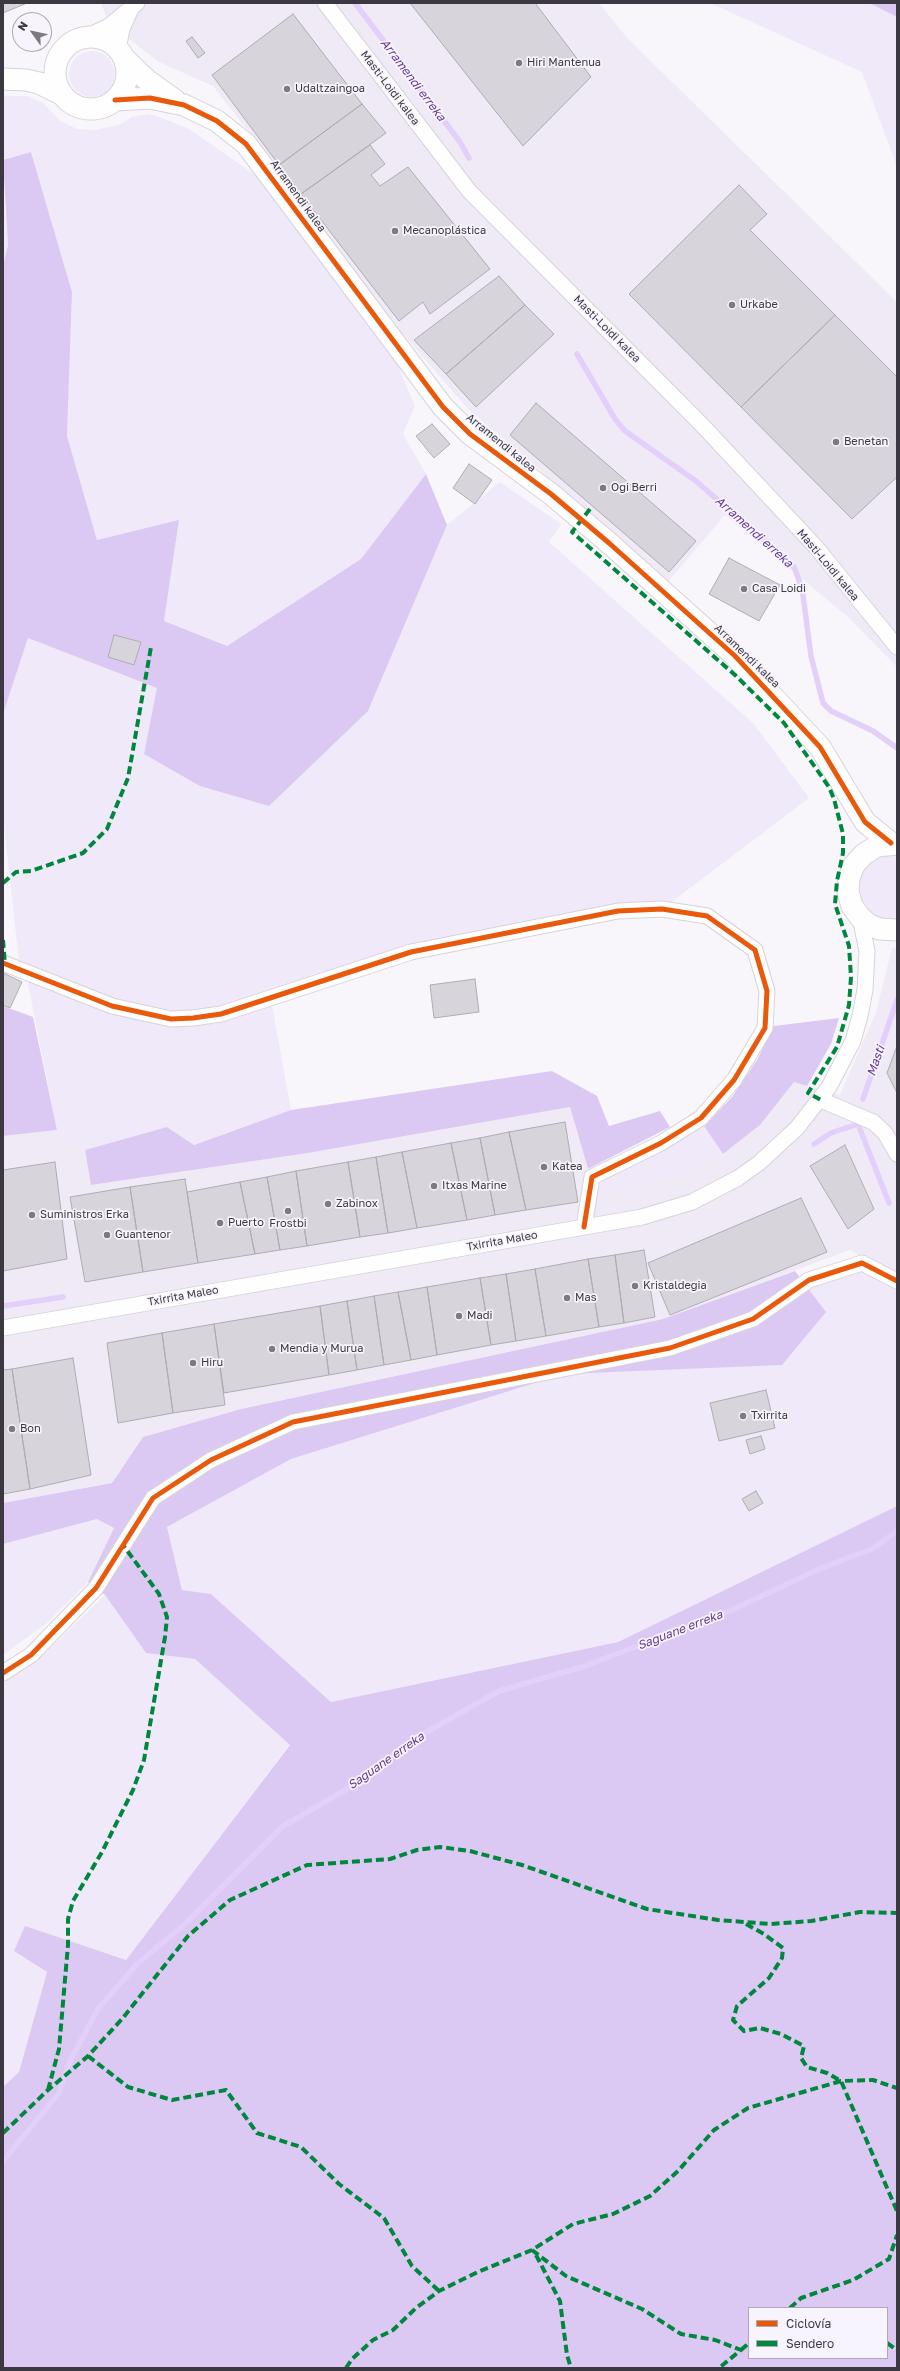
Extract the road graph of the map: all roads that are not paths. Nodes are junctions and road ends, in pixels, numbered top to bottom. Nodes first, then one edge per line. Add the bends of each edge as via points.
1 (325, 3) edge
2 (134, 6) edge
3 (84, 38) junction
4 (121, 54) junction
5 (60, 57) junction
6 (8, 78) edge
7 (63, 95) junction
8 (116, 100) junction
9 (184, 105) junction
10 (897, 647) edge
11 (857, 813) junction
12 (894, 843) edge
13 (854, 865) junction
14 (860, 917) junction
15 (893, 931) edge
16 (3, 963) edge
17 (867, 964) junction
18 (820, 1100) junction
19 (897, 1154) edge
20 (584, 1227) junction
21 (897, 1281) edge
22 (3, 1328) edge
23 (3, 1673) edge

1 - 10 street, Masti-Loidi kalea via 470,192 703,426 816,547
2 - 3 street via 109,26
2 - 4 street via 122,29
3 - 4 street via 102,39
3 - 5 street via 67,47
4 - 8 street via 127,78
4 - 9 street, Arramendi kalea via 147,80
5 - 6 street via 38,70
5 - 7 street via 56,77
6 - 7 street via 39,83
7 - 8 street via 76,106 90,109 107,106
8 - 9 street, Arramendi kalea via 150,98
9 - 11 street, Arramendi kalea via 217,122 246,144 443,407 470,434 551,494 609,543 735,656 820,747
11 - 12 street via 873,830
11 - 13 street via 858,838
12 - 13 street via 877,846 864,854
13 - 14 street via 849,878 848,892 852,906
14 - 15 street via 868,924
14 - 17 street, Txirrita Maleo via 866,939
15 - 17 street, Txirrita Maleo via 876,945
16 - 20 street via 112,1006 171,1019 193,1018 221,1014 411,952 618,911 662,909 707,916 755,950 767,991 765,1028 734,1080 701,1118 661,1143 592,1177
17 - 18 street, Txirrita Maleo via 860,1016 853,1041
18 - 19 street via 873,1122 885,1133
18 - 20 street, Txirrita Maleo via 778,1147 759,1163 715,1191 667,1211
20 - 22 street, Txirrita Maleo
21 - 23 street via 862,1263 809,1280 753,1319 670,1348 293,1422 211,1460 153,1498 96,1588 31,1655

